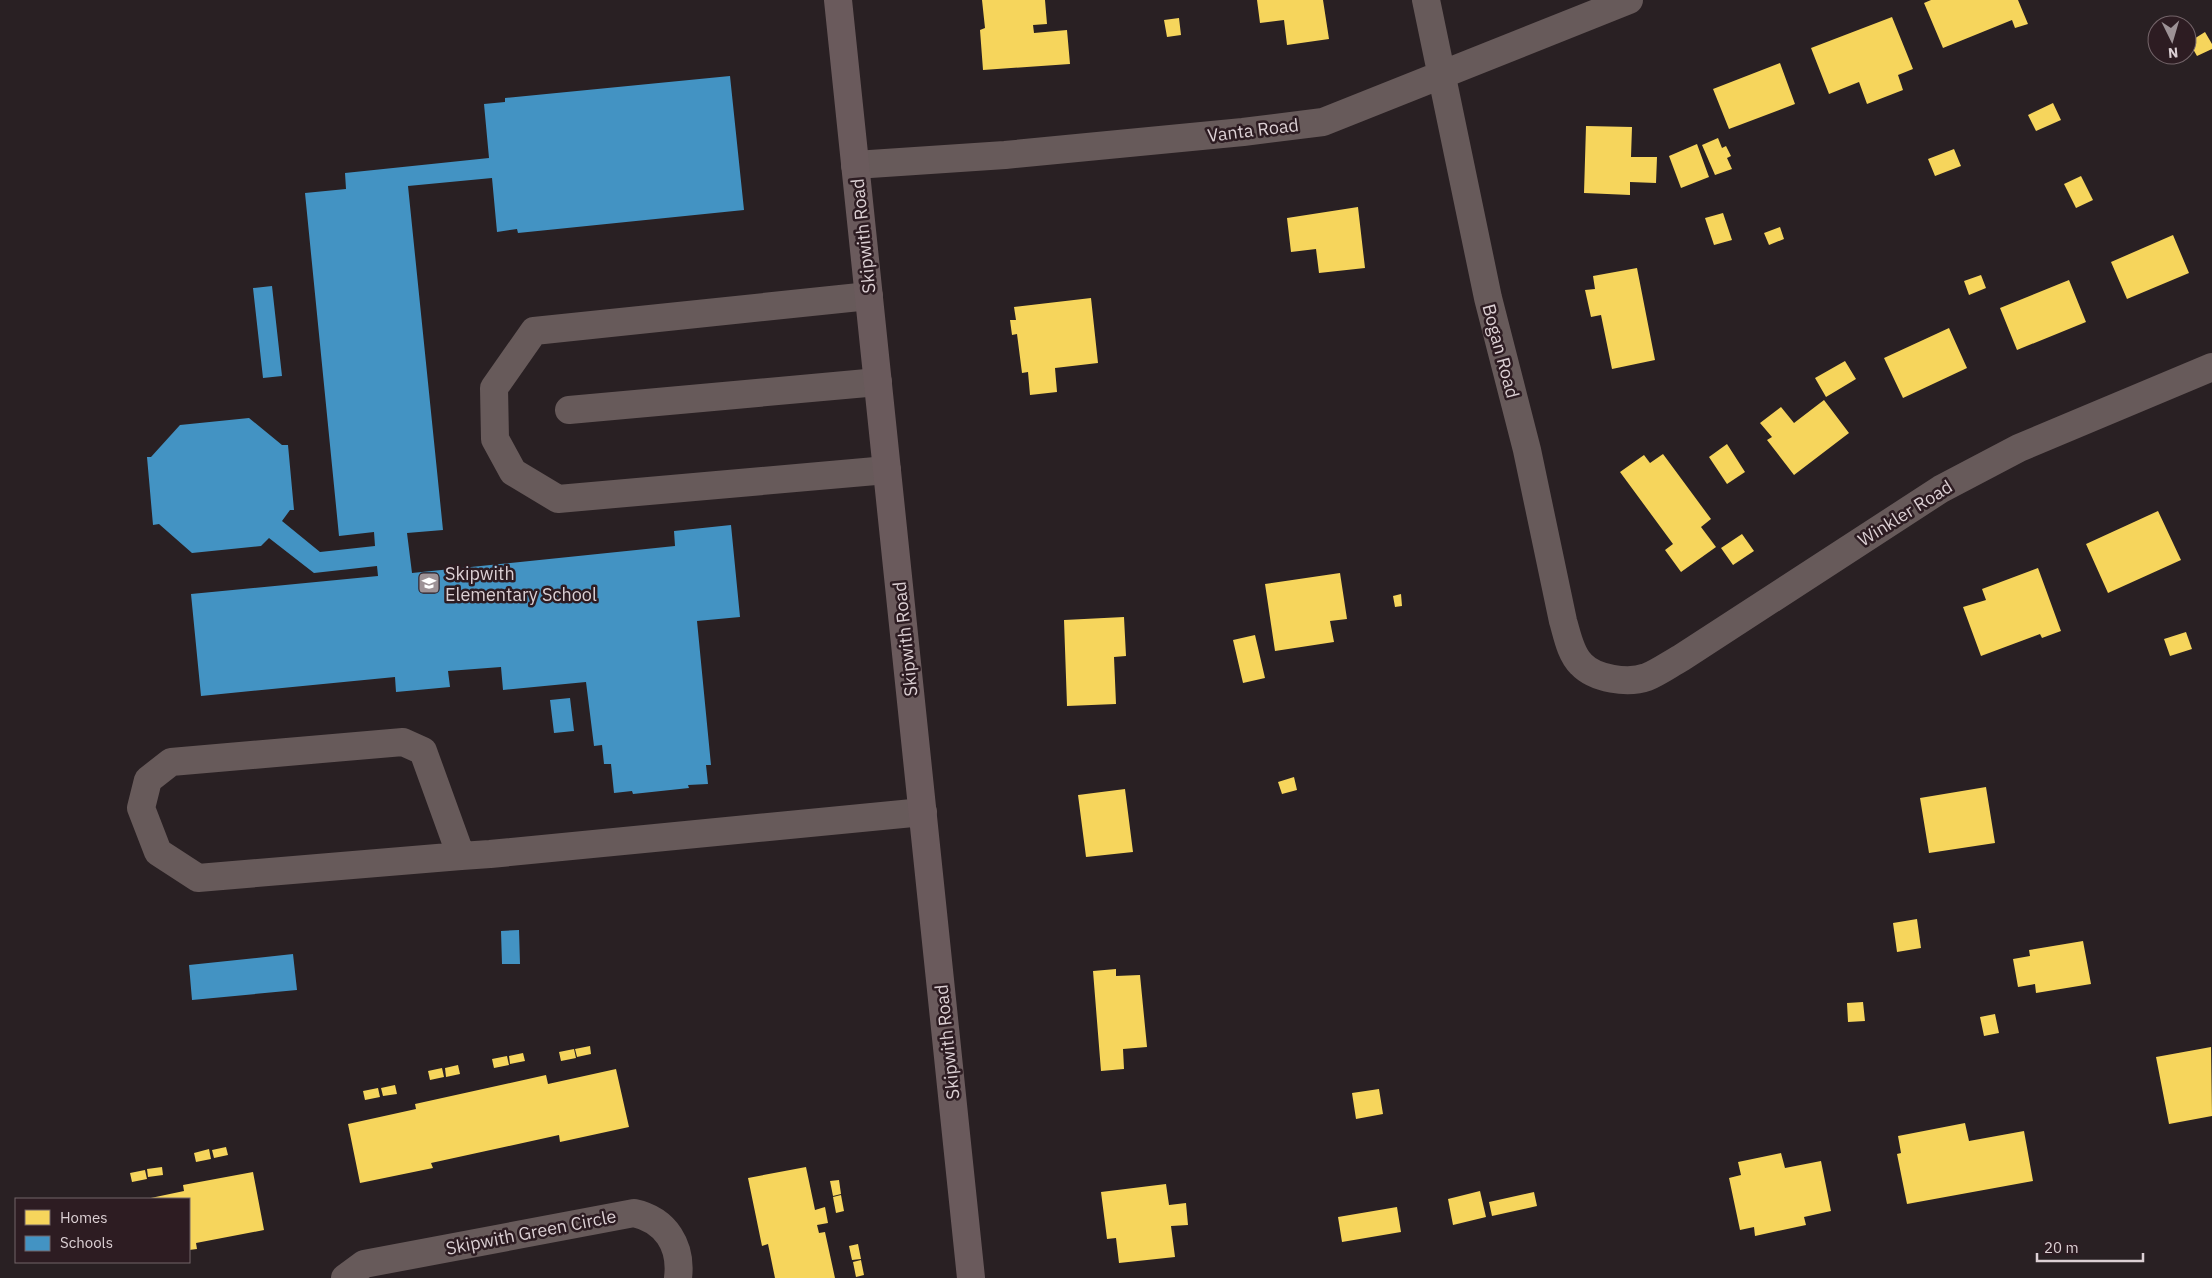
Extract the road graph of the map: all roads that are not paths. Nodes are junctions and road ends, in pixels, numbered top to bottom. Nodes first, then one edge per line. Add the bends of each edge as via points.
1 (838, 0) edge
2 (1426, 0) edge
3 (1629, 0) edge
4 (1441, 75) junction
5 (855, 165) junction
6 (869, 296) junction
7 (2212, 367) edge
8 (878, 382) junction
9 (569, 410) dead end
10 (887, 470) junction
11 (1612, 680) joint
12 (923, 812) junction
13 (461, 856) junction
14 (345, 1278) edge
15 (678, 1278) edge
16 (971, 1278) edge

1 - 5 main road, Skipwith Road
2 - 4 street, Bogan Road
3 - 4 street, Vanta Road
4 - 5 street, Vanta Road via 1323,122 1005,155
4 - 11 street, Bogan Road via 1488,298 1527,450 1563,620 1581,664
5 - 6 main road, Skipwith Road
6 - 8 main road, Skipwith Road
6 - 10 street via 534,331 494,388 496,438 512,472 558,499
7 - 11 street, Winkler Road via 2020,448 1941,489 1681,658 1646,677
8 - 9 street
8 - 10 main road, Skipwith Road
10 - 12 main road, Skipwith Road
12 - 13 street
12 - 16 main road, Skipwith Road
13 - 13 street via 422,751 403,742 171,762 148,780 141,808 158,852 198,878
14 - 15 street, Skipwith Green Circle via 364,1264 634,1213 654,1220 671,1238 679,1262

